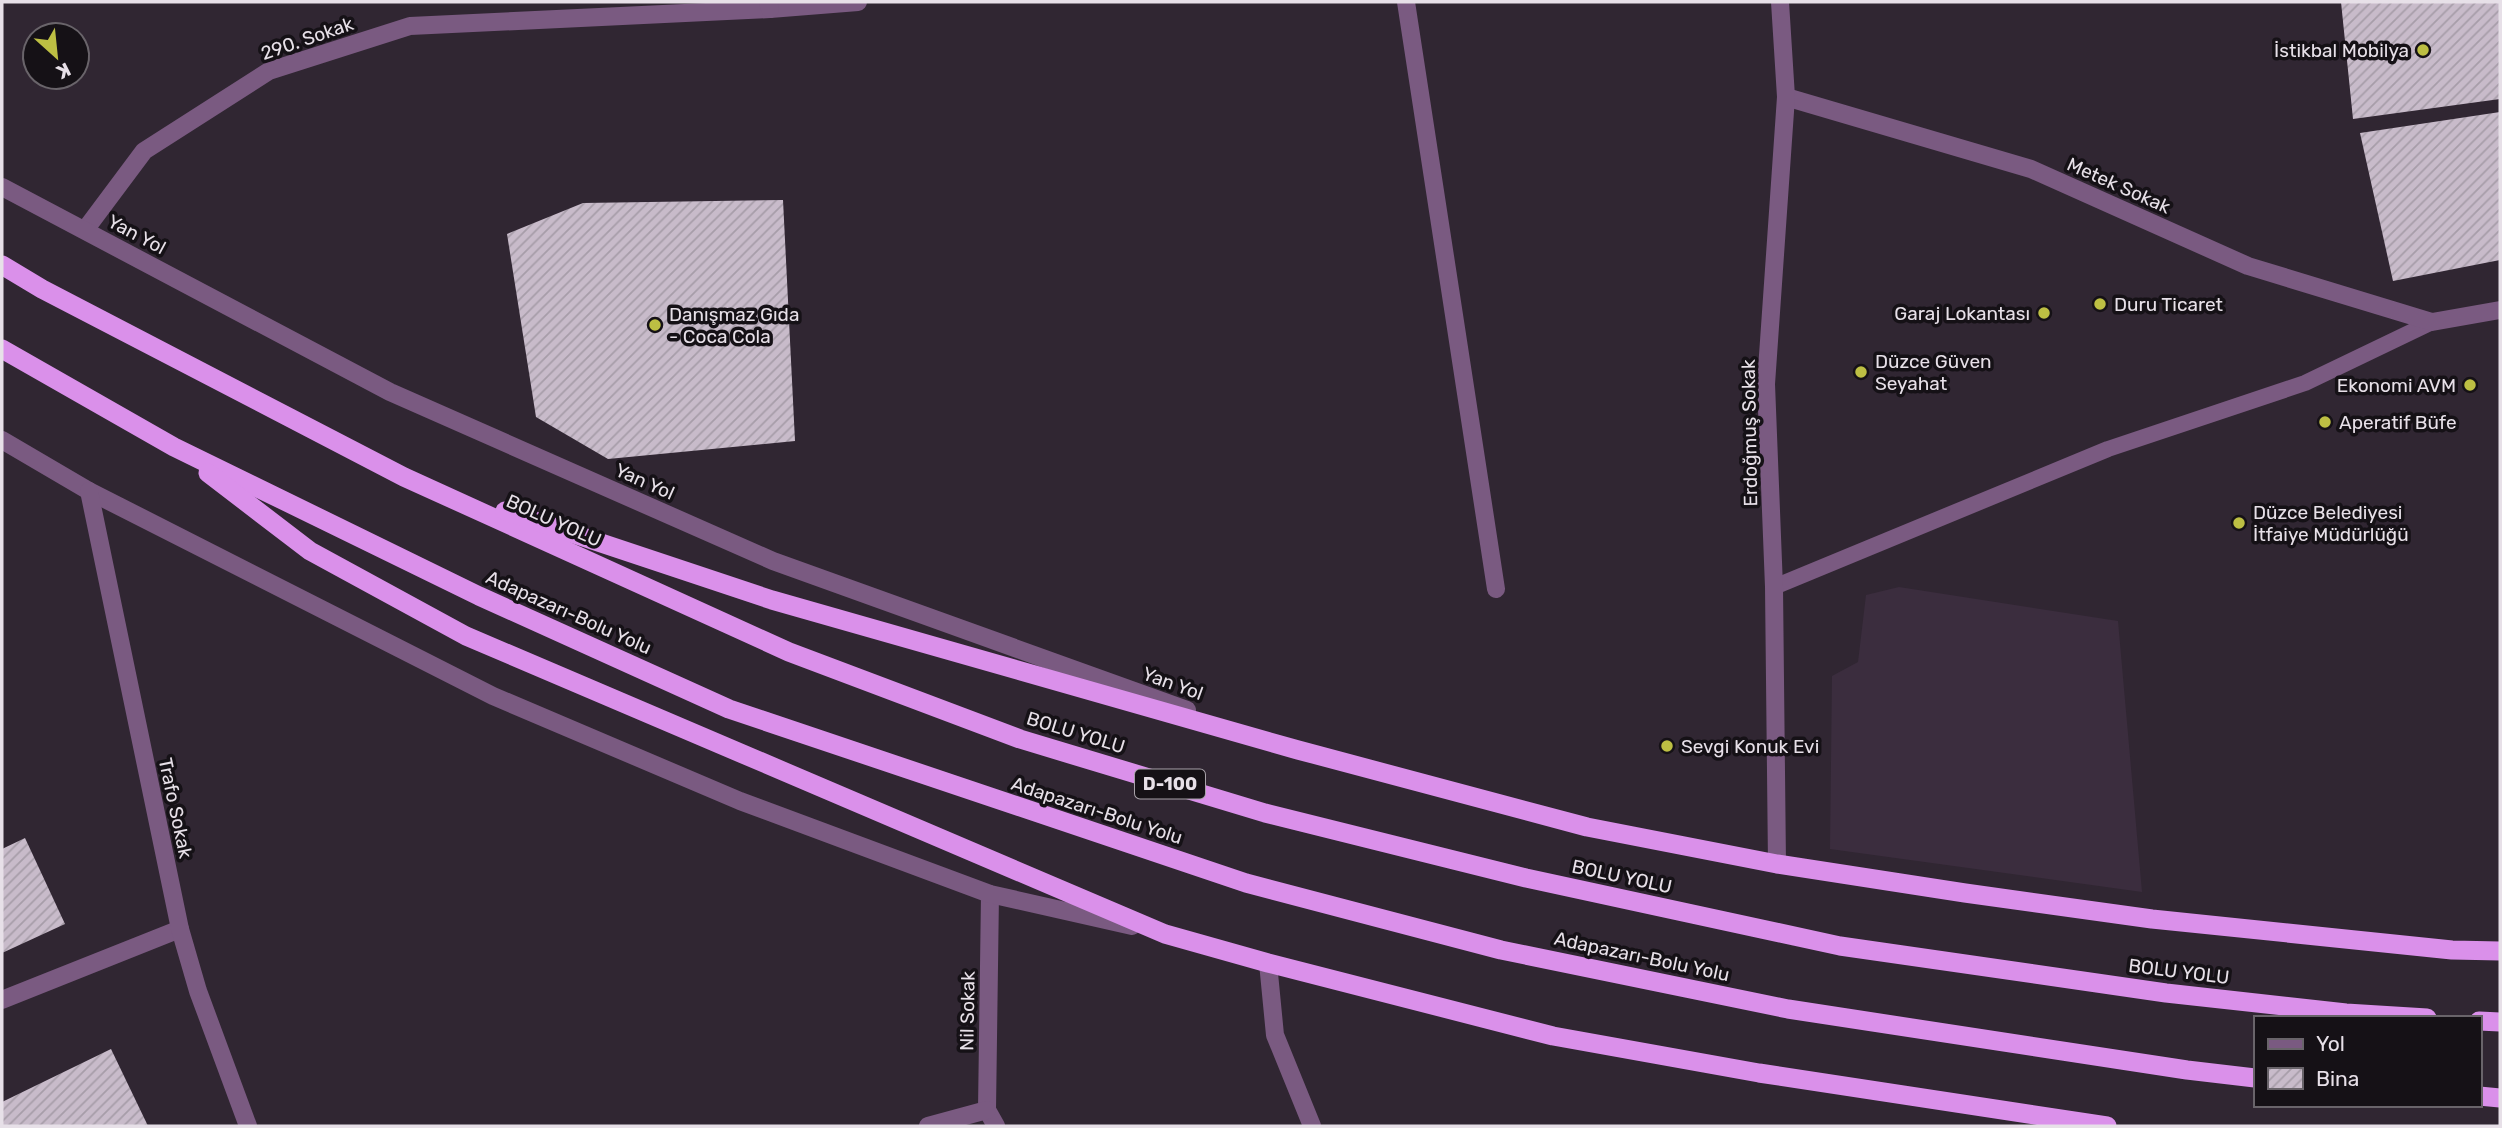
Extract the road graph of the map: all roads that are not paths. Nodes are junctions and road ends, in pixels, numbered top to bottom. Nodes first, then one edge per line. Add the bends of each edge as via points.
1 (858, 2) edge
2 (1406, 2) edge
3 (1780, 2) edge
4 (769, 5) edge
5 (1786, 97) junction
6 (2, 187) edge
7 (85, 230) junction
8 (2, 265) edge
9 (2500, 310) edge
10 (2432, 322) junction
11 (2, 349) edge
12 (2, 440) edge
13 (174, 447) junction
14 (404, 477) junction
15 (89, 491) junction
16 (1774, 587) junction
17 (1496, 589) dead end
18 (1298, 750) junction
19 (1777, 864) junction
20 (990, 894) junction
21 (180, 929) junction
22 (1165, 934) junction
23 (2500, 951) edge
24 (1268, 963) junction
25 (2, 1000) edge
26 (2395, 1016) edge
27 (2481, 1021) edge
28 (2500, 1022) edge
29 (2254, 1077) edge
30 (2481, 1096) edge
31 (2500, 1098) edge
32 (987, 1110) junction
33 (248, 1126) edge
34 (928, 1126) edge
35 (996, 1126) edge
36 (1312, 1126) edge
37 (2107, 1126) edge

1 - 4 street, 290. Sokak
2 - 17 street
3 - 5 street, Erdoğmuş Sokak
4 - 7 street, 290. Sokak via 410,26 269,71 144,151
5 - 10 street, Metek Sokak via 2031,169 2248,266
5 - 16 street, Erdoğmuş Sokak via 1766,384
6 - 7 street, Yan Yol
7 - 18 street, Yan Yol via 390,392 774,561
8 - 14 highway, BOLU YOLU / D-100
9 - 10 street
10 - 16 lane via 2305,383 2108,449
11 - 13 highway, Adapazarı-Bolu Yolu
12 - 15 street
13 - 22 highway via 310,551 466,636
13 - 29 highway, Adapazarı-Bolu Yolu via 479,596 729,709 1246,883 1502,950 1788,1009
14 - 18 highway via 772,600
14 - 26 highway, BOLU YOLU / D-100 via 789,652 1020,739 1265,813 1526,878 1840,946 2166,993
15 - 20 street via 493,696 740,801
15 - 21 street, Trafo Sokak
16 - 19 street, Erdoğmuş Sokak
18 - 19 highway via 1587,827
19 - 23 highway via 2152,919
20 - 22 street
20 - 32 street, Nil Sokak
21 - 25 street
21 - 33 street, Trafo Sokak
22 - 24 highway
24 - 36 street via 1275,1035
24 - 37 highway via 1553,1036
27 - 28 highway
30 - 31 highway
32 - 34 street
32 - 35 street

